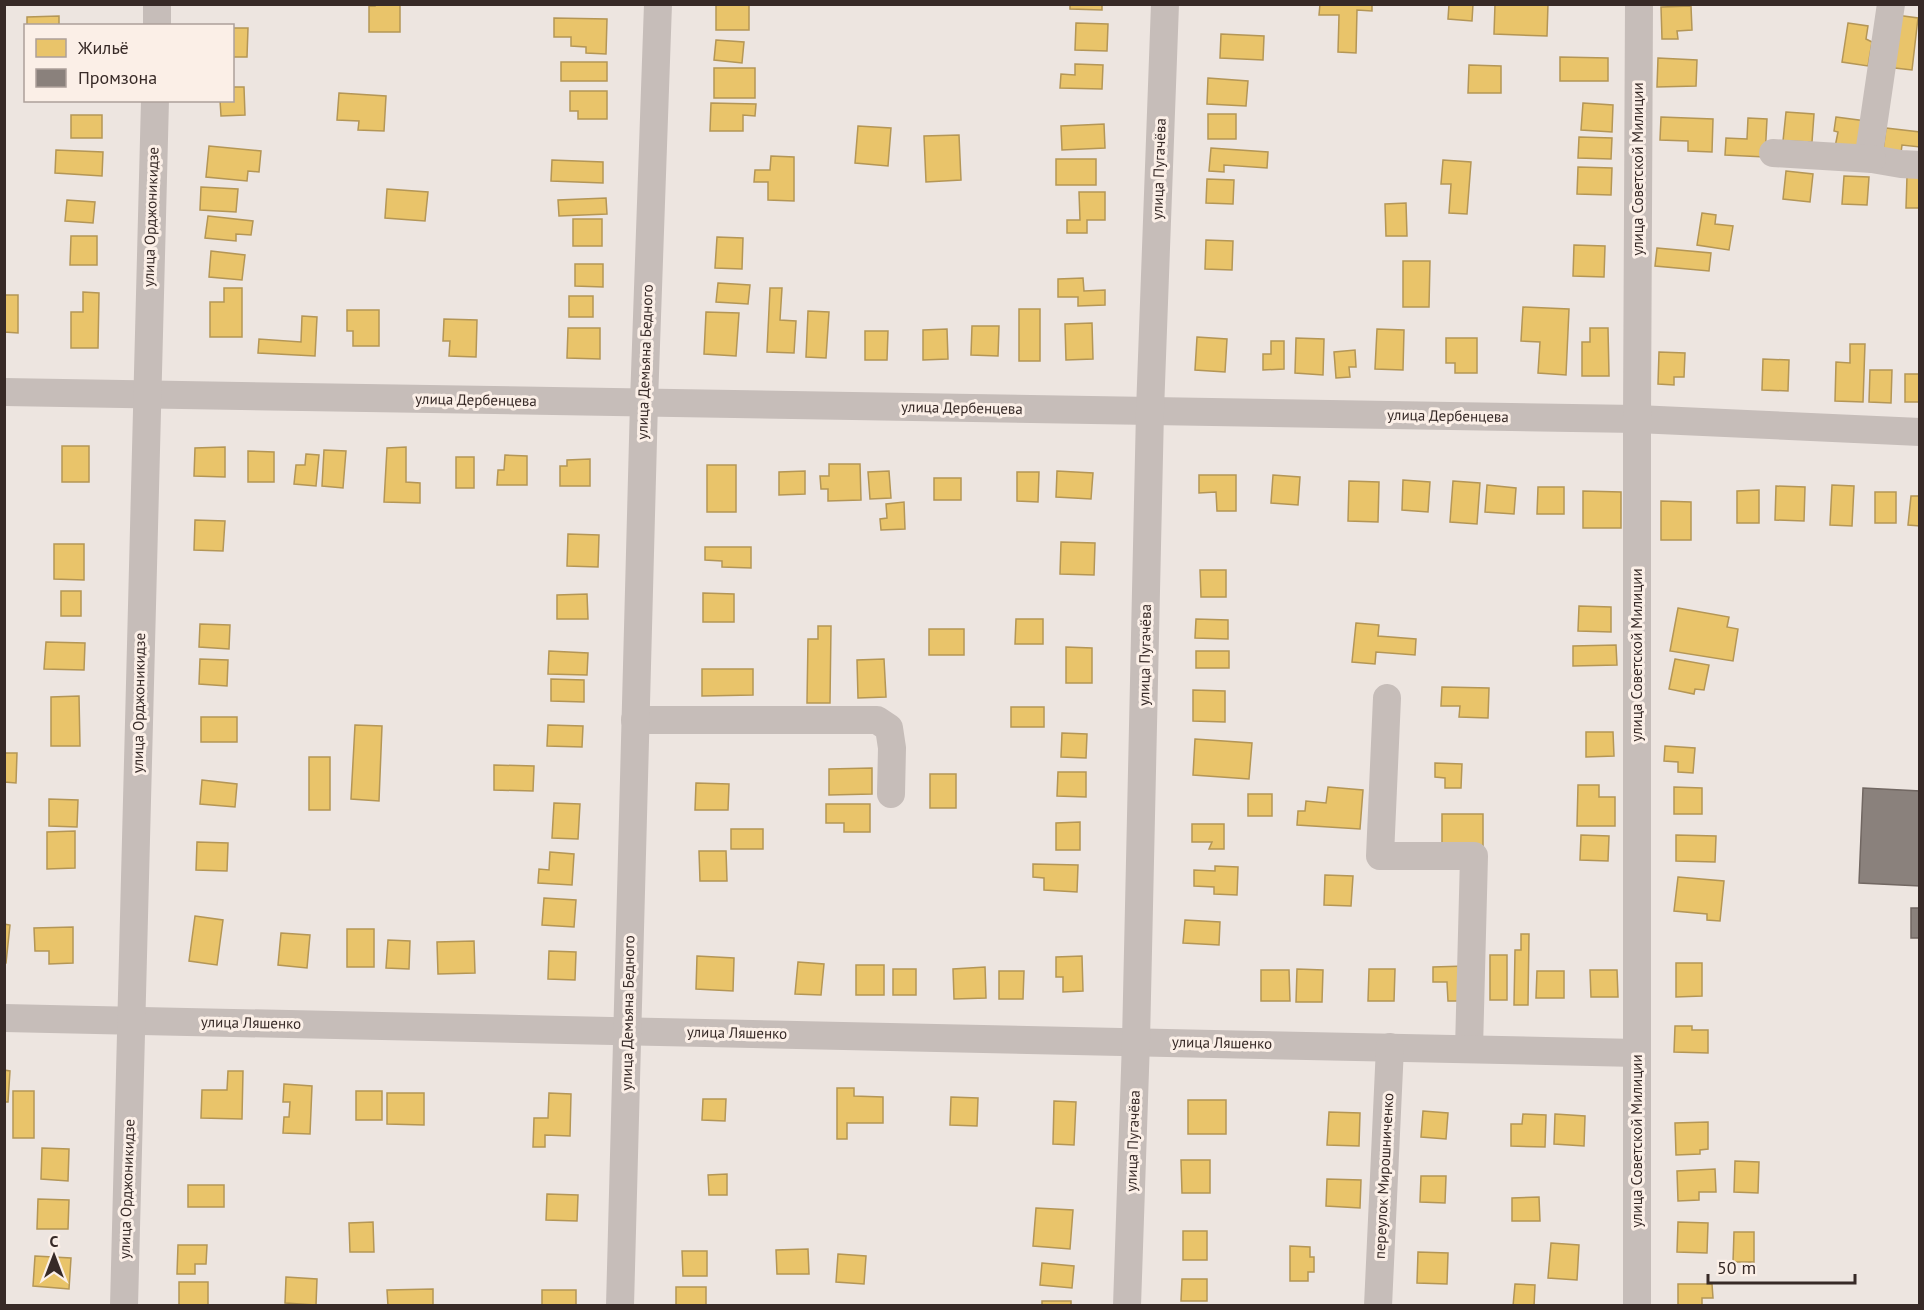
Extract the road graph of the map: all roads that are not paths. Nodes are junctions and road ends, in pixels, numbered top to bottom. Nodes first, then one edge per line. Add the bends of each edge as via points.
1 (157, 4) edge
2 (658, 4) edge
3 (1165, 4) edge
4 (1639, 4) edge
5 (1891, 4) edge
6 (157, 24) edge
7 (154, 102) edge
8 (1773, 153) dead end
9 (1872, 159) junction
10 (1920, 165) edge
11 (4, 392) edge
12 (146, 394) junction
13 (644, 402) junction
14 (1150, 411) junction
15 (1637, 419) junction
16 (1920, 432) edge
17 (1387, 698) dead end
18 (635, 720) junction
19 (891, 794) dead end
20 (4, 1018) edge
21 (132, 1021) junction
22 (627, 1031) junction
23 (1136, 1041) junction
24 (1390, 1047) junction
25 (1468, 1049) junction
26 (1637, 1053) junction
27 (124, 1305) edge
28 (621, 1305) edge
29 (1127, 1305) edge
30 (1378, 1305) edge
31 (1637, 1305) edge

1 - 6 street
2 - 13 street, улица Демьяна Бедного
3 - 14 street, улица Пугачёва
4 - 15 street, улица Советской Милиции
5 - 9 street via 1870,147
7 - 12 street, улица Орджоникидзе
8 - 9 street
9 - 10 street
11 - 12 street, улица Дербенцева
12 - 13 street, улица Дербенцева
12 - 21 street, улица Орджоникидзе
13 - 14 street, улица Дербенцева
13 - 18 street, улица Демьяна Бедного
14 - 15 street, улица Дербенцева
14 - 23 street, улица Пугачёва
15 - 16 street, улица Дербенцева
15 - 26 street, улица Советской Милиции
17 - 25 street via 1380,856 1474,856
18 - 19 street via 877,720 889,728
18 - 22 street, улица Демьяна Бедного
20 - 21 street, улица Ляшенко
21 - 22 street, улица Ляшенко
21 - 27 street, улица Орджоникидзе
22 - 23 street, улица Ляшенко
22 - 28 street, улица Демьяна Бедного
23 - 24 street, улица Ляшенко
23 - 29 street, улица Пугачёва
24 - 25 street, улица Ляшенко
24 - 30 street, переулок Мирошниченко
25 - 26 street, улица Ляшенко
26 - 31 street, улица Советской Милиции

